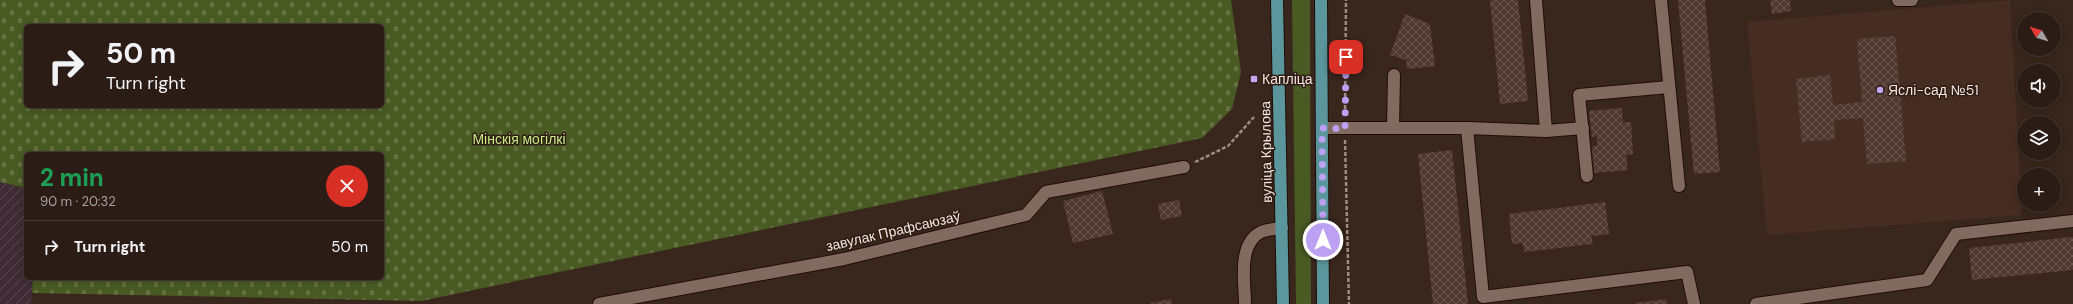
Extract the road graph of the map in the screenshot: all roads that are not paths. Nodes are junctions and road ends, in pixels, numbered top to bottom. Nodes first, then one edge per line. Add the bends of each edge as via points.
1 (1277, 0) edge
2 (1321, 0) edge
3 (1536, 0) edge
4 (1661, 0) edge
5 (1898, 0) edge
6 (1912, 0) edge
7 (1394, 74) dead end
8 (1669, 87) junction
9 (1322, 128) junction
10 (1393, 128) junction
11 (1467, 128) junction
12 (1583, 128) junction
13 (1546, 132) junction
14 (1184, 167) road end
15 (1587, 176) dead end
16 (1679, 186) dead end
17 (2073, 221) edge
18 (1282, 228) junction
19 (599, 304) edge
20 (1245, 304) edge
21 (1284, 304) edge
22 (1323, 304) edge
23 (1694, 304) edge
24 (1756, 304) edge

1 - 18 main road, вуліца Крылова
2 - 9 main road
3 - 13 street
4 - 8 street
5 - 6 street
7 - 10 street
8 - 12 street via 1579,95
8 - 16 street
9 - 10 street
9 - 22 main road
10 - 11 street
11 - 13 street
11 - 23 street via 1483,297 1687,272
12 - 13 street
12 - 15 street
14 - 19 street, завулак Прафсаюзаў via 1046,192 1026,215 844,259
17 - 24 street via 1956,234 1927,280
18 - 20 street via 1261,232 1245,253
18 - 21 main road, вуліца Крылова

